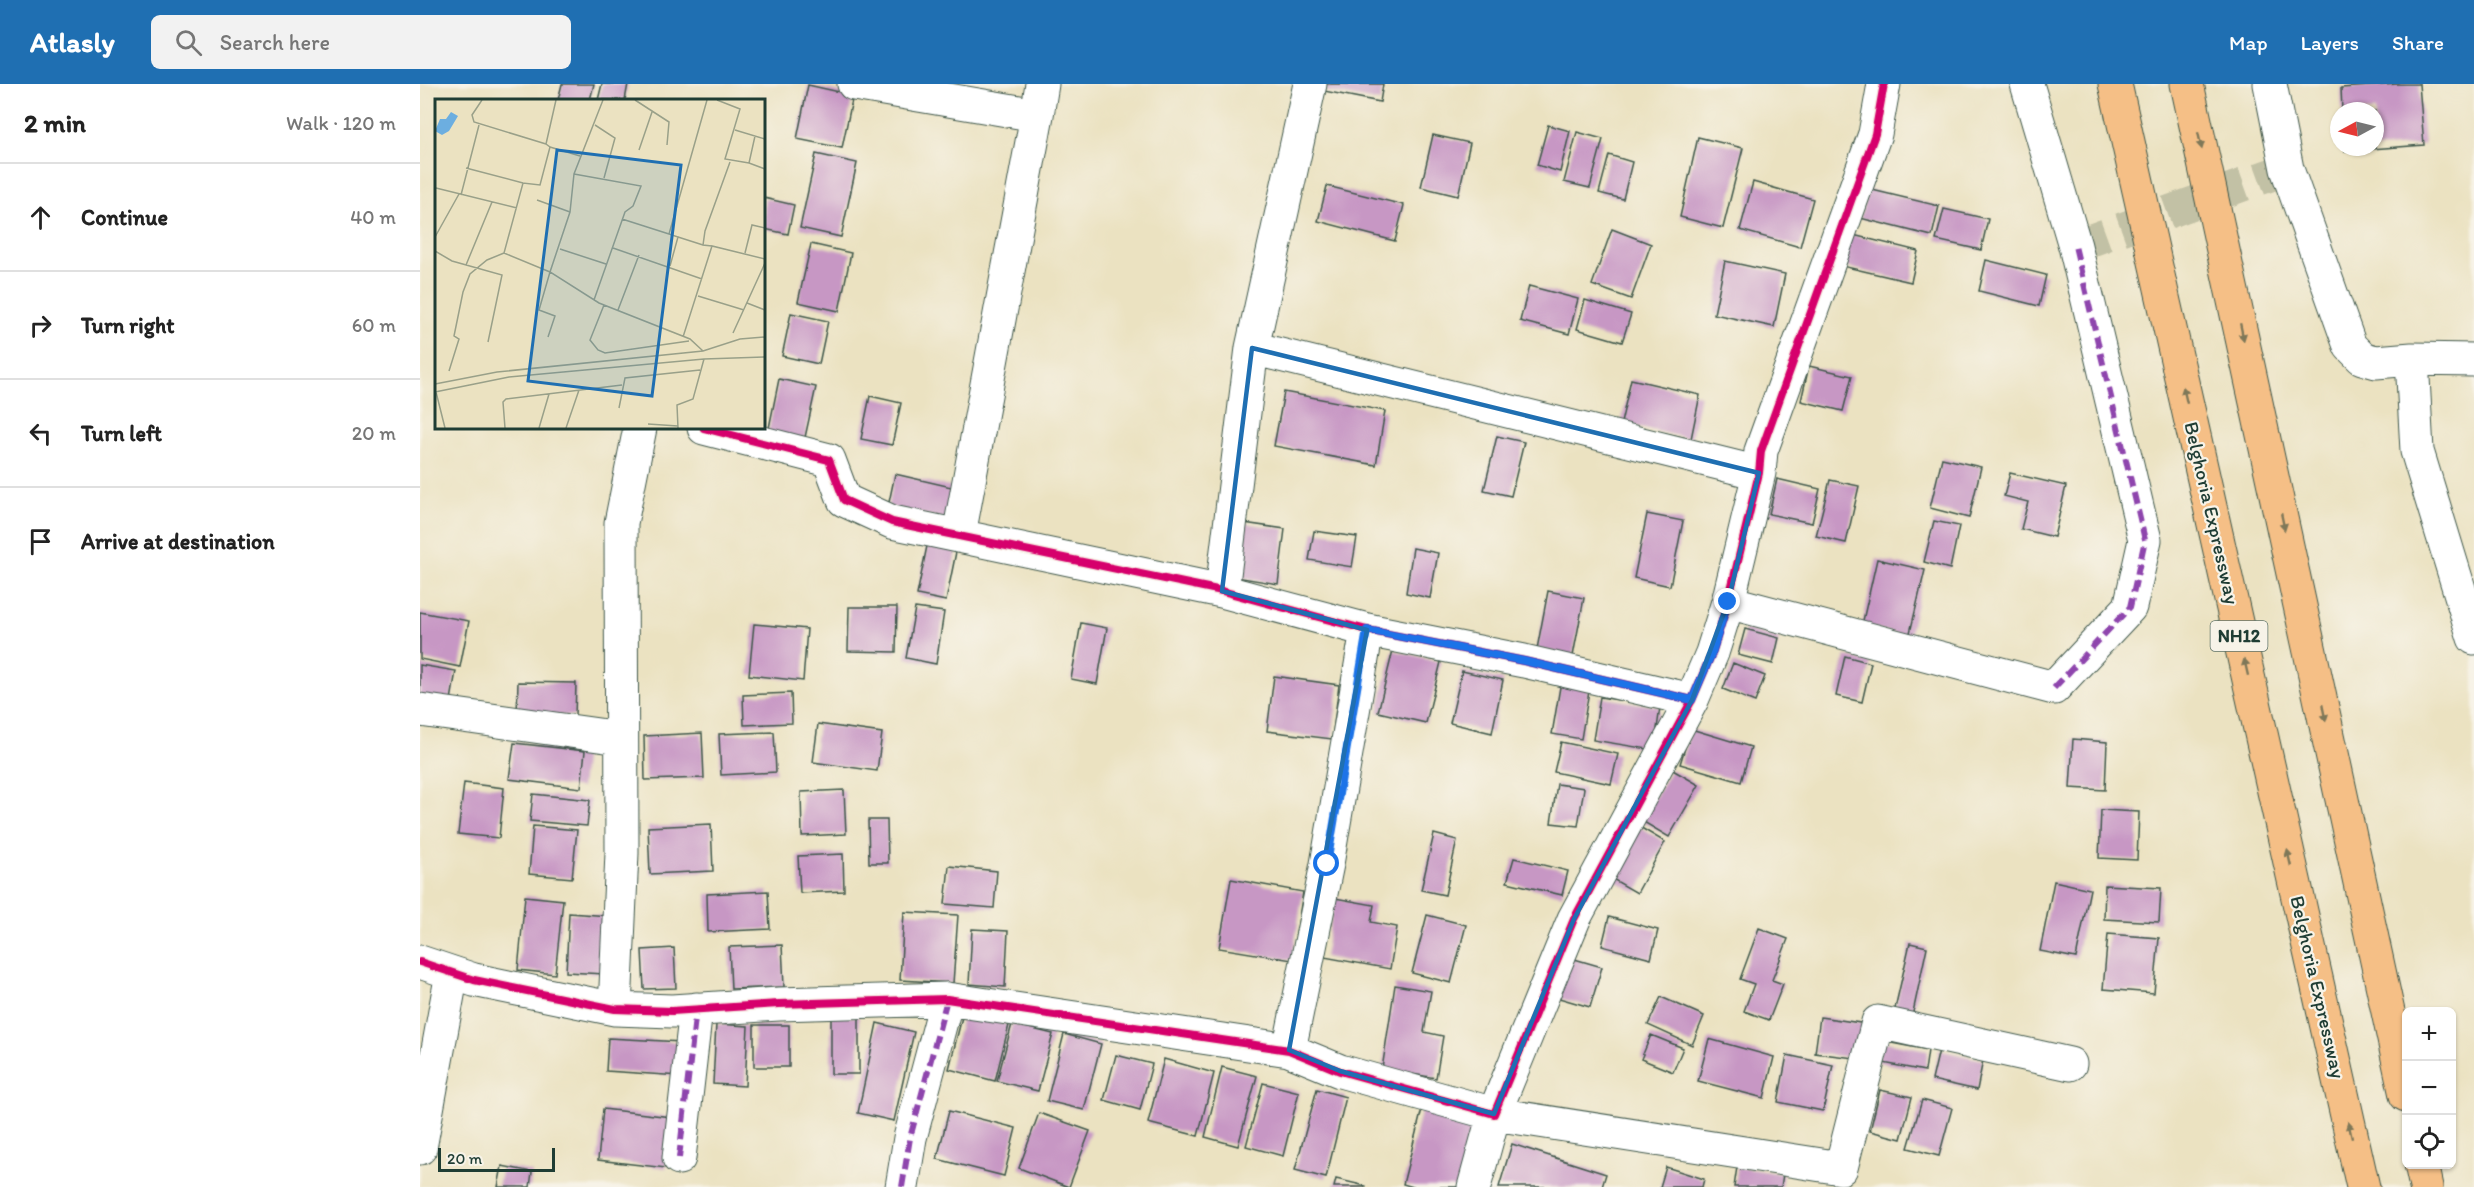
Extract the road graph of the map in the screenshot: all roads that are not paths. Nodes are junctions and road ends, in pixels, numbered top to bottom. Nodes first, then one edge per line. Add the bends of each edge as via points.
1 (854, 84) edge
2 (1310, 84) edge
3 (1884, 84) edge
4 (2027, 84) edge
5 (2115, 84) edge
6 (2187, 84) edge
7 (2270, 84) edge
8 (1039, 100) edge
9 (1252, 348) junction
10 (2412, 359) junction
11 (2474, 360) edge
12 (640, 429) edge
13 (708, 429) edge
14 (1759, 473) junction
15 (959, 535) junction
16 (1222, 591) junction
17 (1728, 602) junction
18 (1367, 630) junction
19 (2474, 638) edge
20 (1692, 700) junction
21 (420, 710) edge
22 (620, 738) junction
23 (420, 962) edge
24 (452, 973) junction
25 (947, 999) junction
26 (615, 1009) junction
27 (696, 1009) junction
28 (1289, 1050) junction
29 (2070, 1064) dead end
30 (2402, 1077) edge
31 (1494, 1114) junction
32 (420, 1148) edge
33 (679, 1158) dead end
34 (2422, 1169) edge
35 (902, 1187) edge
36 (1474, 1187) edge
37 (2363, 1187) edge
38 (2426, 1187) edge

1 - 8 street
2 - 9 street
3 - 14 street via 1875,134 1761,451
4 - 17 street via 2075,246 2145,540 2130,607 2054,688
37 -> 5 highway, Belghoria Expressway / NH12
6 -> 30 highway
7 - 10 street via 2287,169 2350,346 2361,358 2376,362
8 - 15 street
9 - 14 street
9 - 16 street
10 - 11 street
10 - 19 street via 2417,451
12 - 22 street via 621,523
13 - 15 street via 829,460 844,500 892,522
14 - 17 street
15 - 16 street
16 - 18 street
17 - 20 street
18 - 20 street
18 - 28 street via 1327,864
20 - 31 street via 1574,919
21 - 22 street
22 - 26 street via 622,853
23 - 24 street
24 - 26 street
24 - 32 street
25 - 27 street
25 - 28 street
25 - 35 street via 910,1138
26 - 27 street
27 - 33 street
28 - 31 street via 1340,1071
29 - 31 street via 1878,1022 1841,1168
31 - 36 street
34 - 38 highway

